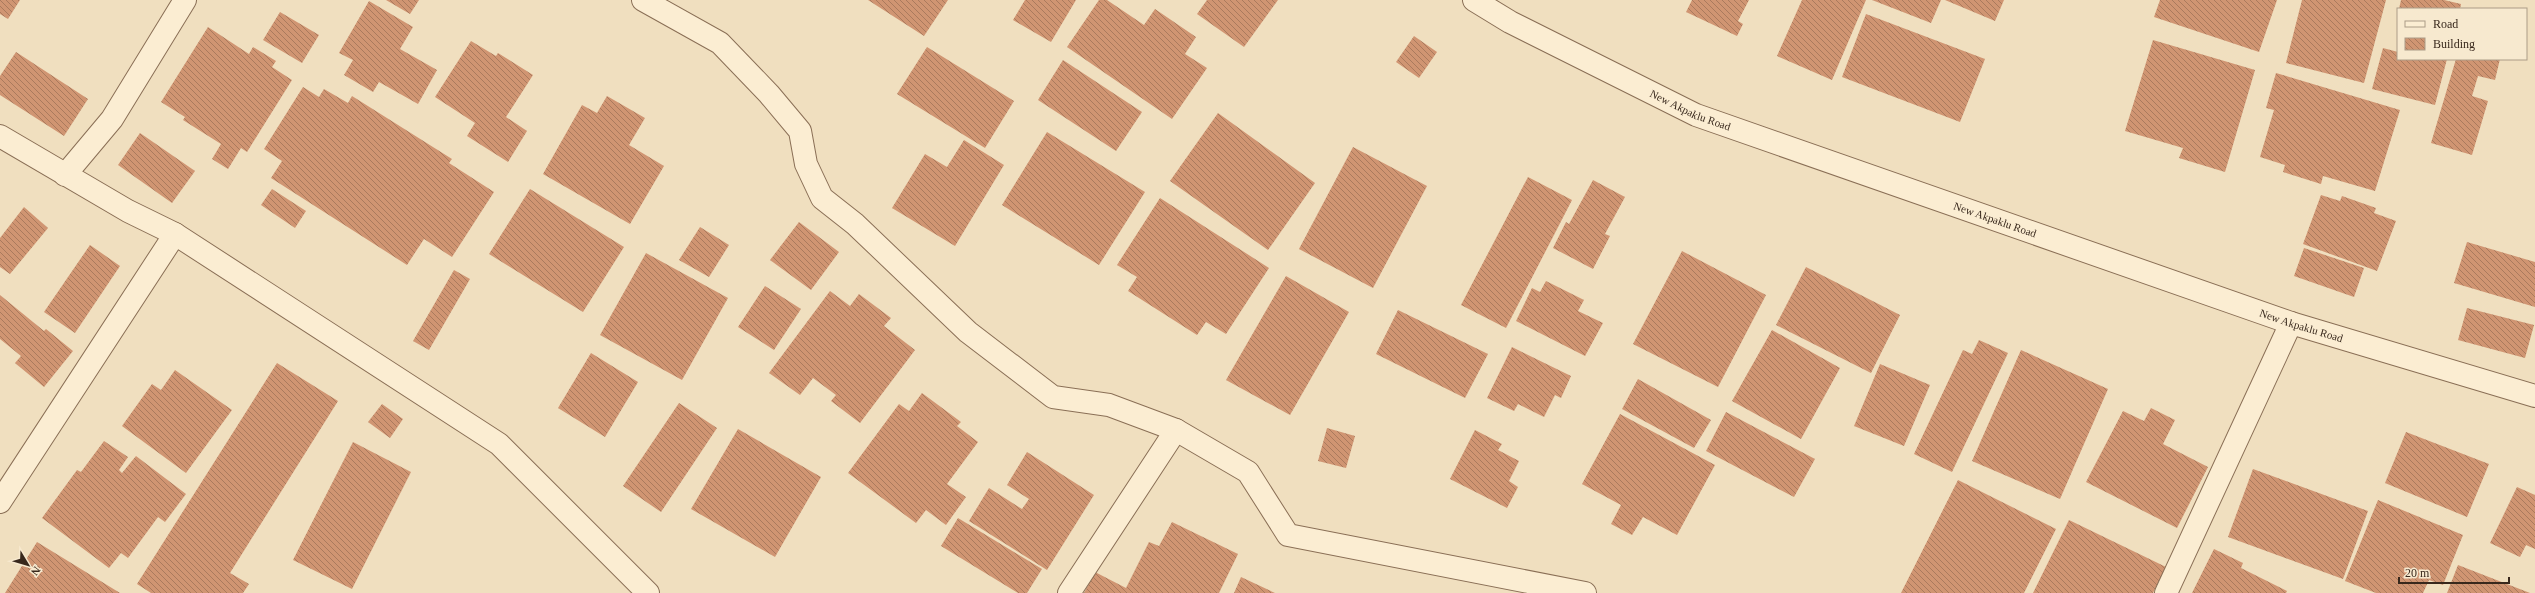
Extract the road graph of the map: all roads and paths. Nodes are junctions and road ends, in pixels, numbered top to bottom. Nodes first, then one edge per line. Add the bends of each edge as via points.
1 (185, 0) edge
2 (1474, 0) edge
3 (646, 1) edge
4 (0, 136) edge
5 (64, 175) junction
6 (175, 234) junction
7 (2292, 323) junction
8 (2535, 396) edge
9 (1176, 430) junction
10 (0, 502) edge
11 (648, 593) edge
12 (1069, 593) edge
13 (1585, 593) edge
14 (2166, 593) edge

1 - 5 street via 112,119
2 - 7 street, New Akpaklu Road via 1510,22 1696,115
3 - 9 street via 720,43 800,131 806,164 822,198 855,224 968,332 1053,397 1109,405
4 - 5 street
5 - 6 street
6 - 10 street
6 - 11 street via 498,444
7 - 8 street, New Akpaklu Road
7 - 14 street
9 - 12 street
9 - 13 street via 1248,472 1288,535

